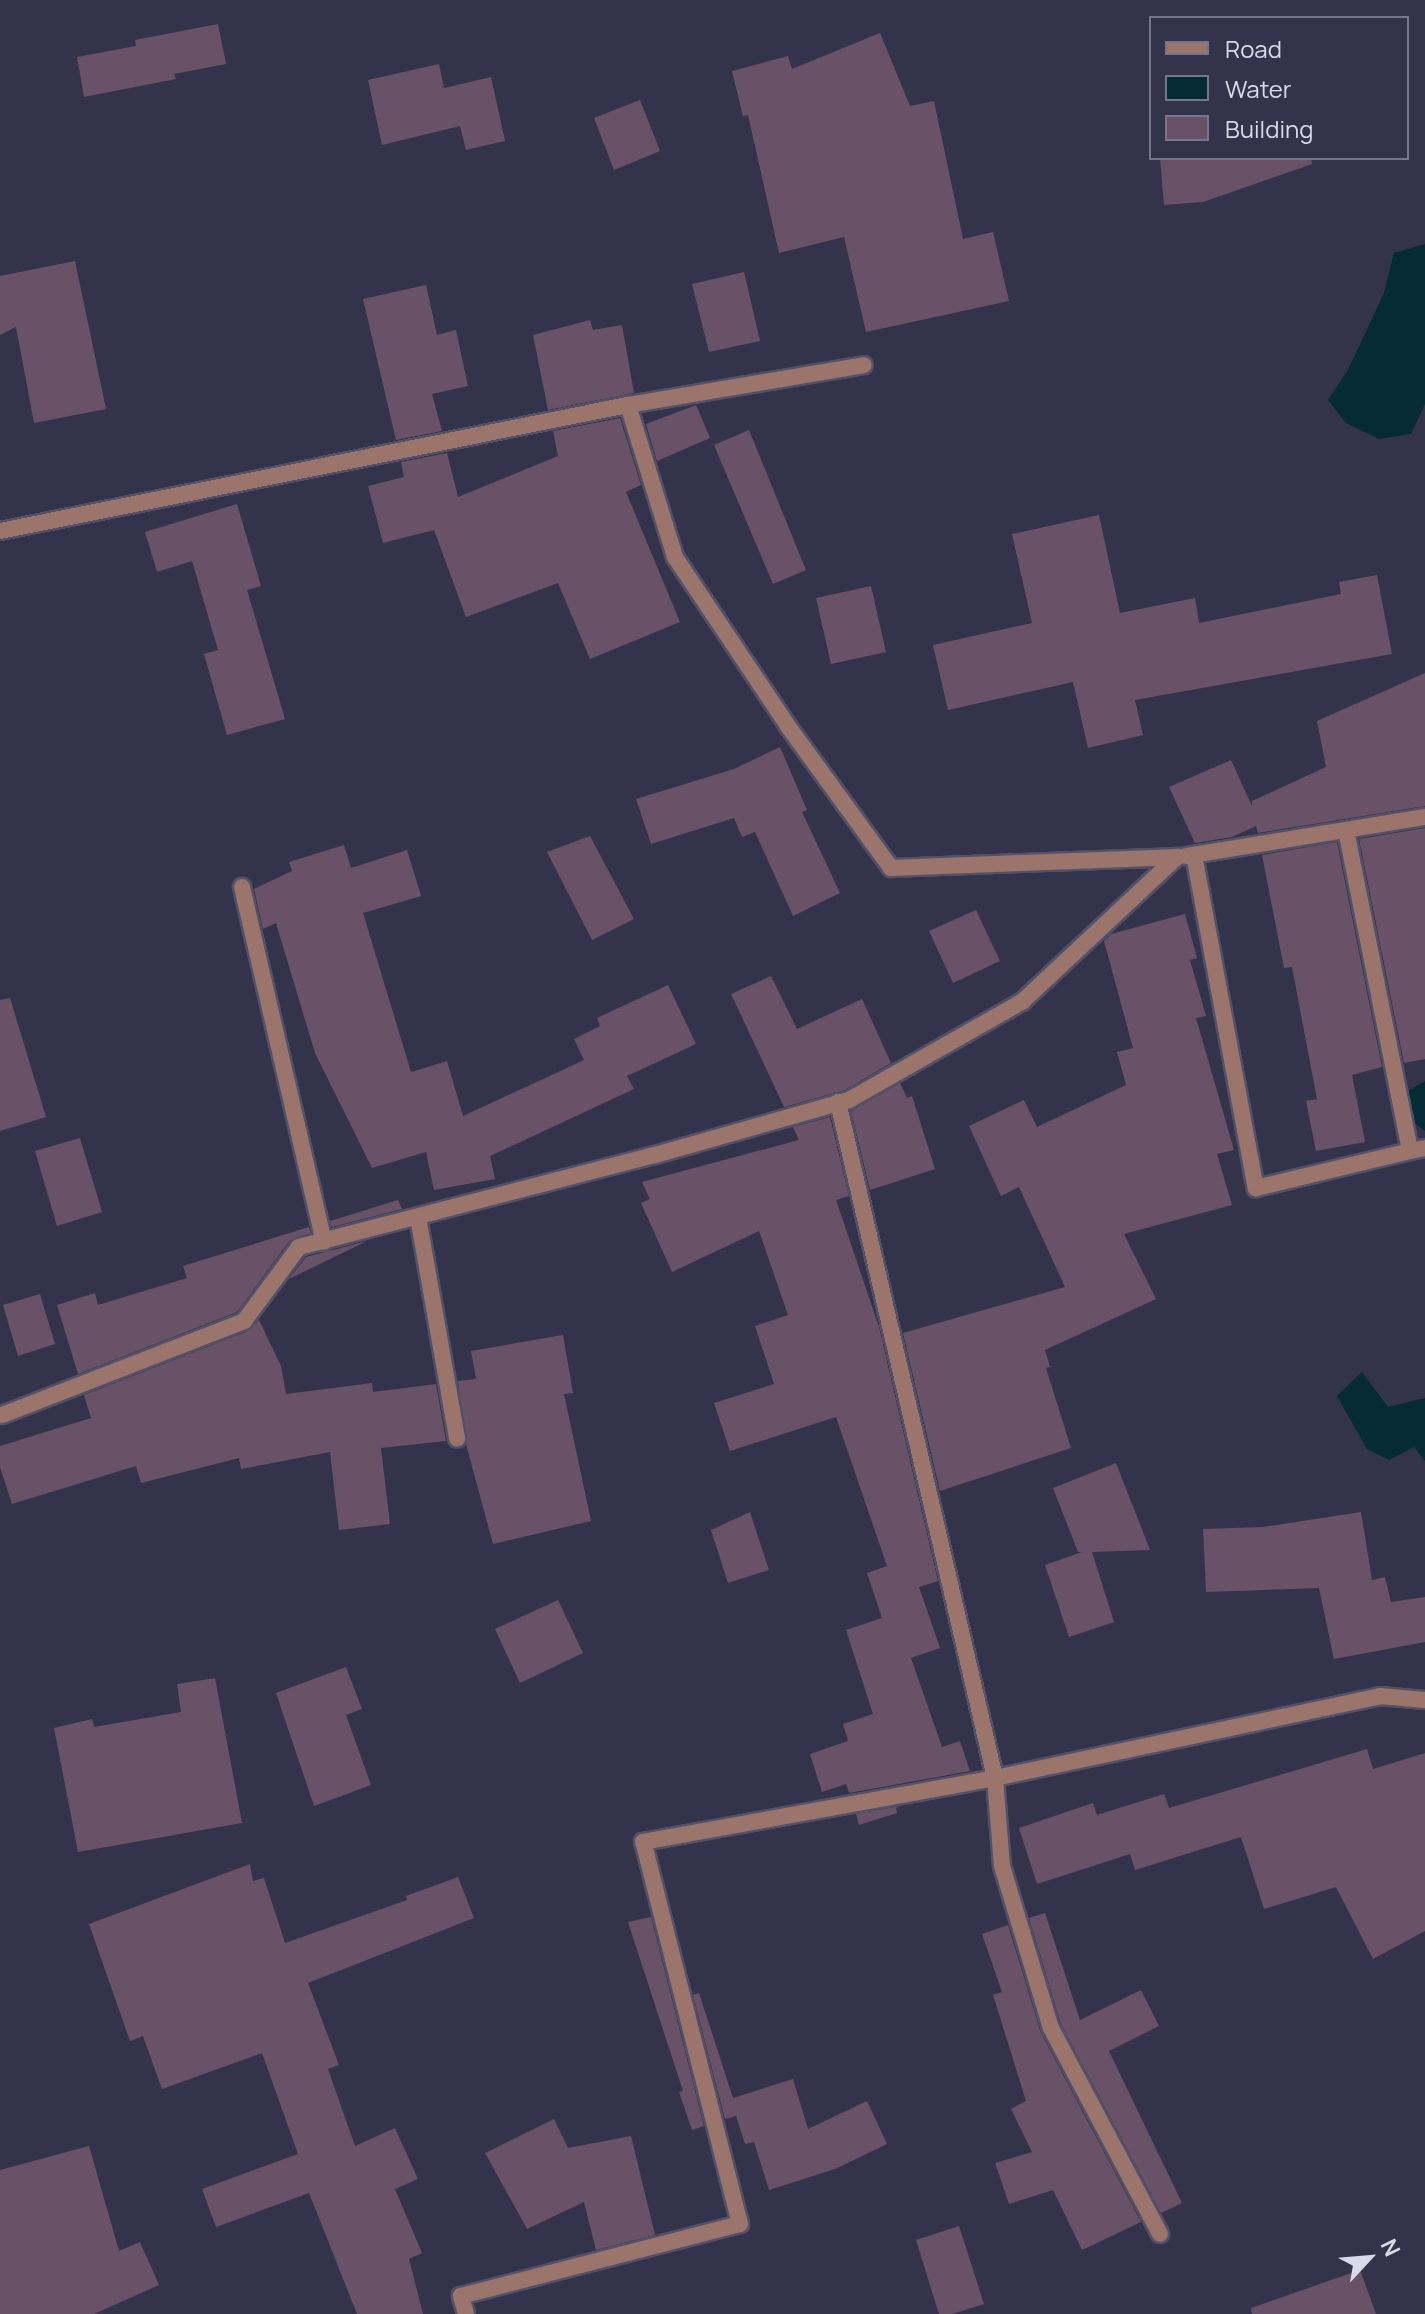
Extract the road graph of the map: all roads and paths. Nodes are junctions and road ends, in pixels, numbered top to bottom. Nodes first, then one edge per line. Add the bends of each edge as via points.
1 (864, 365) dead end
2 (628, 405) junction
3 (0, 531) edge
4 (1425, 817) edge
5 (1346, 830) junction
6 (1194, 855) junction
7 (1177, 857) junction
8 (242, 887) dead end
9 (838, 1102) junction
10 (1418, 1150) edge
11 (418, 1217) junction
12 (324, 1242) junction
13 (1, 1411) edge
14 (457, 1439) dead end
15 (1425, 1700) edge
16 (995, 1778) junction
17 (1160, 2234) dead end
18 (466, 2314) edge

1 - 2 street
2 - 3 street
2 - 7 street via 675,557 891,868
4 - 5 street
5 - 6 street
5 - 10 street
6 - 7 street
6 - 10 street via 1256,1188
7 - 9 street via 1023,1001
8 - 12 street
9 - 11 street
9 - 16 street
11 - 12 street
11 - 14 street
12 - 13 street via 299,1247 244,1321
15 - 16 street via 1380,1696
16 - 17 street via 1002,1866 1051,2028
16 - 18 street via 643,1842 740,2224 461,2296

